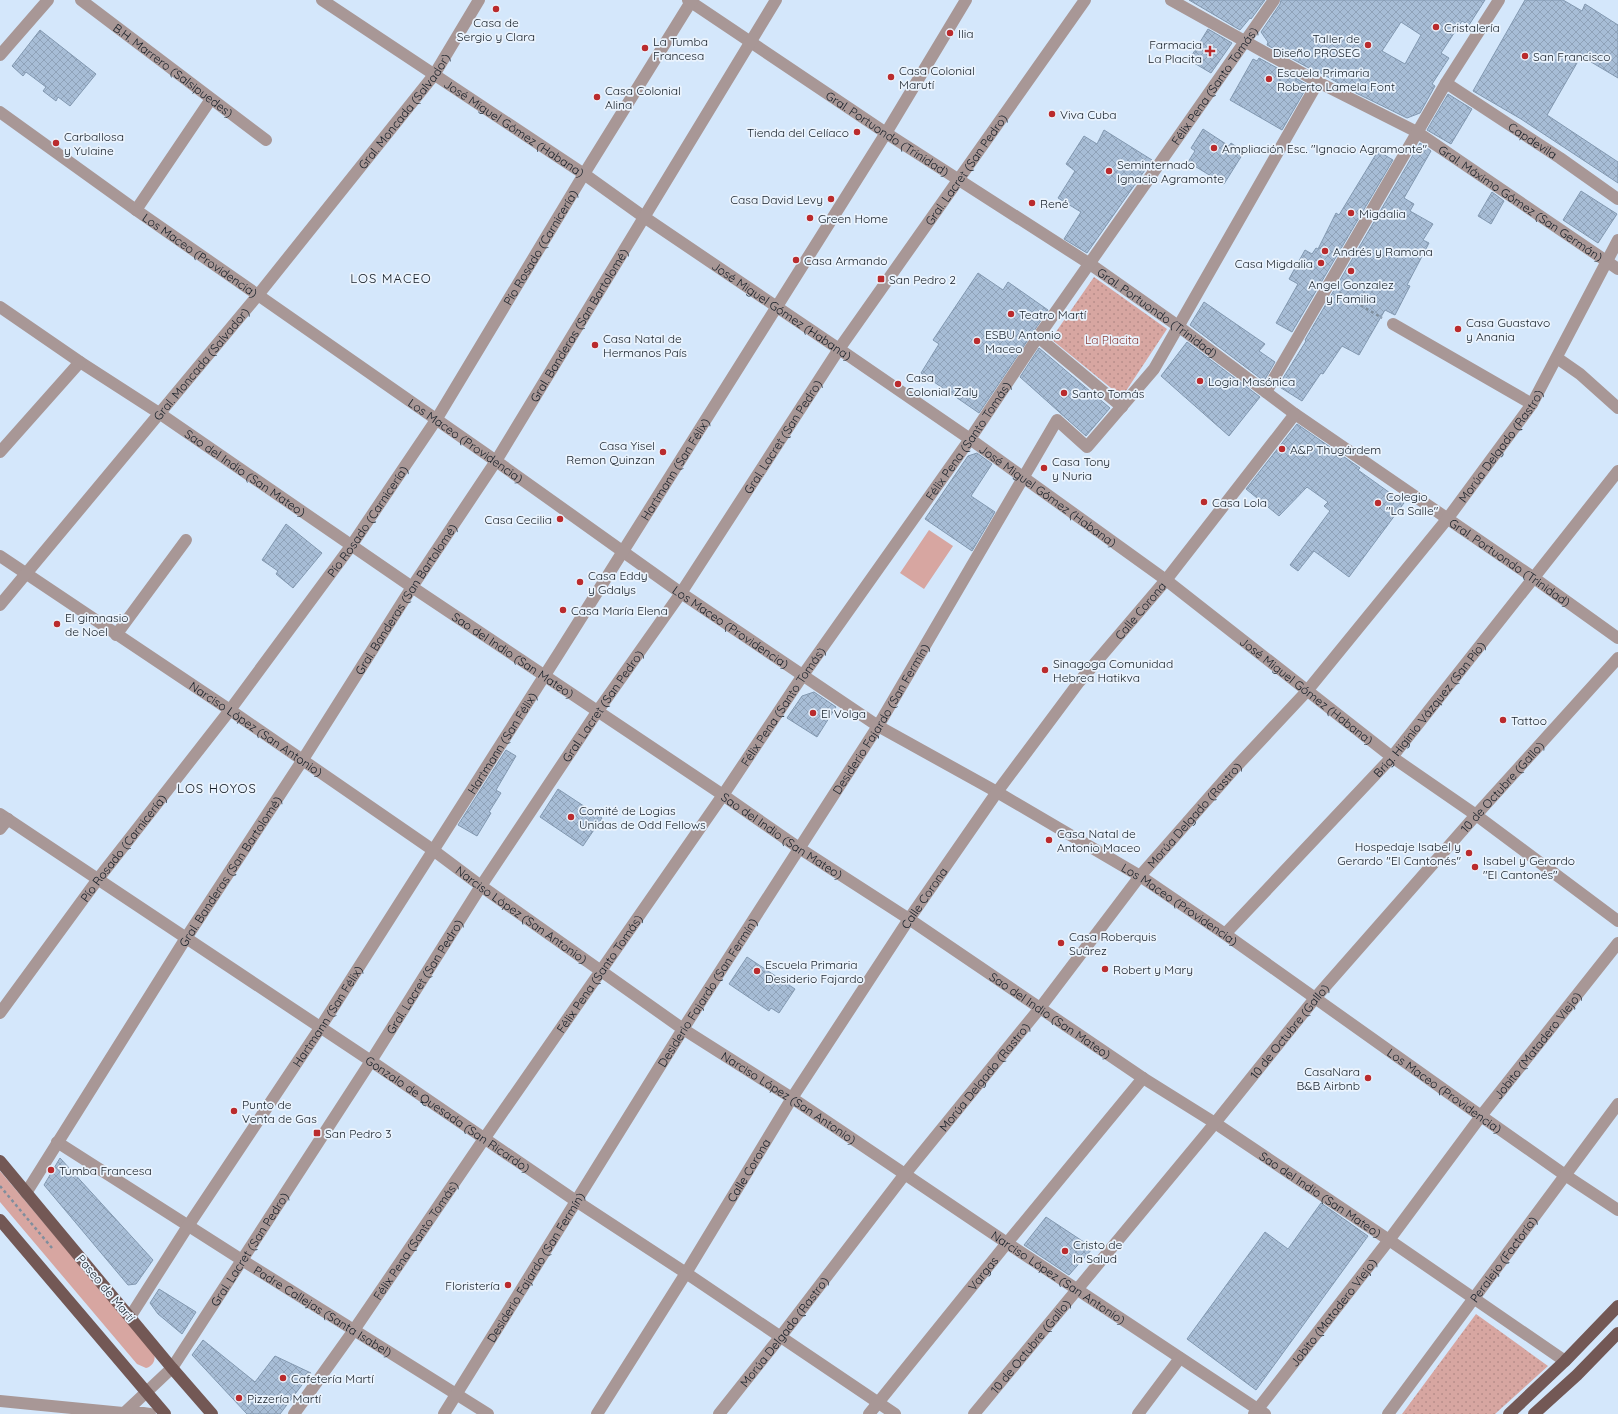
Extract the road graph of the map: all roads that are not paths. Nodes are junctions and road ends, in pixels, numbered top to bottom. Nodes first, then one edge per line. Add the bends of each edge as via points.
1 (48, 0) edge
2 (81, 0) edge
3 (322, 0) edge
4 (479, 0) edge
5 (776, 0) edge
6 (966, 0) edge
7 (1085, 0) edge
8 (1172, 0) edge
9 (1274, 0) edge
10 (1499, 0) edge
11 (690, 1) edge
12 (1244, 41) junction
13 (751, 42) junction
14 (0, 55) edge
15 (434, 75) junction
16 (1318, 82) junction
17 (1446, 84) junction
18 (211, 99) junction
19 (0, 112) edge
20 (1417, 132) junction
21 (886, 133) junction
22 (266, 140) dead end
23 (584, 174) junction
24 (960, 179) junction
25 (1618, 199) edge
26 (136, 210) junction
27 (644, 217) junction
28 (1618, 240) edge
29 (1606, 260) junction
30 (1090, 264) junction
31 (1618, 269) edge
32 (258, 295) junction
33 (776, 306) junction
34 (0, 307) edge
35 (1393, 324) road end
36 (1178, 326) junction
37 (1038, 337) junction
38 (839, 349) junction
39 (1557, 358) junction
40 (80, 362) junction
41 (1266, 392) junction
42 (1532, 404) junction
43 (1122, 407) junction
44 (1618, 408) edge
45 (159, 413) junction
46 (1295, 414) junction
47 (436, 420) junction
48 (970, 439) junction
49 (0, 452) edge
50 (496, 461) junction
51 (1618, 471) edge
52 (1022, 477) junction
53 (1448, 518) junction
54 (186, 540) dead end
55 (351, 546) junction
56 (622, 552) junction
57 (0, 556) edge
58 (26, 574) junction
59 (1534, 578) junction
60 (1166, 580) junction
61 (412, 587) junction
62 (681, 593) junction
63 (0, 605) edge
64 (116, 635) junction
65 (1618, 638) edge
66 (1618, 658) edge
67 (803, 675) junction
68 (545, 676) junction
69 (1307, 691) junction
70 (230, 710) junction
71 (597, 712) junction
72 (878, 726) junction
73 (1392, 758) junction
74 (302, 761) junction
75 (997, 792) junction
76 (723, 795) junction
77 (1476, 815) junction
78 (4, 816) edge
79 (0, 829) edge
80 (799, 848) junction
81 (433, 850) junction
82 (1140, 876) junction
83 (98, 879) junction
84 (481, 886) junction
85 (910, 919) junction
86 (1618, 921) edge
87 (1225, 934) junction
88 (186, 938) junction
89 (1618, 944) edge
90 (601, 970) junction
91 (1316, 997) junction
92 (1040, 1008) junction
93 (0, 1013) edge
94 (320, 1028) junction
95 (683, 1029) junction
96 (371, 1061) junction
97 (1143, 1078) junction
98 (792, 1098) junction
99 (1618, 1104) edge
100 (1481, 1116) junction
101 (1215, 1123) junction
102 (484, 1139) junction
103 (57, 1142) junction
104 (0, 1161) edge
105 (905, 1174) junction
106 (1565, 1175) junction
107 (26, 1193) junction
108 (576, 1201) junction
109 (1618, 1210) edge
110 (0, 1220) edge
111 (188, 1226) junction
112 (1389, 1240) junction
113 (1007, 1243) junction
114 (242, 1260) junction
115 (686, 1273) junction
116 (1077, 1288) junction
117 (1473, 1298) junction
118 (1618, 1306) edge
119 (130, 1316) junction
120 (354, 1330) junction
121 (1618, 1333) edge
122 (781, 1336) junction
123 (1180, 1358) junction
124 (1565, 1361) junction
125 (172, 1368) junction
126 (146, 1391) junction
127 (456, 1395) junction
128 (0, 1401) edge
129 (878, 1403) junction
130 (1259, 1412) edge
131 (123, 1414) edge
132 (150, 1414) edge
133 (165, 1414) edge
134 (212, 1414) edge
135 (294, 1414) edge
136 (444, 1414) edge
137 (488, 1414) edge
138 (597, 1414) edge
139 (719, 1414) edge
140 (869, 1414) edge
141 (895, 1414) edge
142 (974, 1414) edge
143 (1138, 1414) edge
144 (1388, 1414) edge
145 (1509, 1414) edge
146 (1534, 1414) edge

1 - 14 street
2 - 18 street, B.H. Marrero (Salsipuedes)
3 - 15 street, José Miguel Gómez (Habana)
4 - 15 street, Gral. Moncada (Salvador)
5 - 13 street, Gral. Banderas (San Bartolomé)
6 - 21 street, Hartmann (San Félix)
7 - 24 street, Gral. Lacret (San Pedro)
8 - 12 street, Gral. Máximo Gómez (San Germán)
9 - 12 street, Félix Pena (Santo Tomás)
10 - 17 street
11 - 13 street, Gral. Portuondo (Trinidad)
11 - 23 street, Pío Rosado (Carnicería)
12 - 16 street, Gral. Máximo Gómez (San Germán)
12 - 30 street, Félix Pena (Santo Tomás)
13 - 21 street, Gral. Portuondo (Trinidad)
13 - 27 street, Gral. Banderas (San Bartolomé)
15 - 23 street, José Miguel Gómez (Habana)
15 - 32 street, Gral. Moncada (Salvador)
16 - 20 street, Gral. Máximo Gómez (San Germán)
16 - 36 street, Desiderio Fajardo (San Fermín)
17 - 20 street
17 - 25 street, Capdevila
18 - 22 street, B.H. Marrero (Salsipuedes)
18 - 26 street
19 - 26 street, Los Maceo (Providencia)
20 - 29 street, Gral. Máximo Gómez (San Germán)
20 - 41 street
21 - 24 street, Gral. Portuondo (Trinidad)
21 - 33 street, Hartmann (San Félix)
23 - 27 street, José Miguel Gómez (Habana)
23 - 47 street, Pío Rosado (Carnicería)
24 - 30 street, Gral. Portuondo (Trinidad)
24 - 38 street, Gral. Lacret (San Pedro)
26 - 32 street, Los Maceo (Providencia)
27 - 33 street, José Miguel Gómez (Habana)
27 - 50 street, Gral. Banderas (San Bartolomé)
28 - 29 street, Morúa Delgado (Rastro)
29 - 31 street, Gral. Máximo Gómez (San Germán)
29 - 39 street, Morúa Delgado (Rastro)
30 - 36 street, Gral. Portuondo (Trinidad)
30 - 37 street, Félix Pena (Santo Tomás)
32 - 45 street, Gral. Moncada (Salvador)
32 - 47 street, Los Maceo (Providencia)
33 - 38 street, José Miguel Gómez (Habana)
33 - 56 street, Hartmann (San Félix)
34 - 40 street, Sao del Indio (San Mateo)
35 - 42 street
36 - 41 street, Gral. Portuondo (Trinidad)
36 - 43 street, Desiderio Fajardo (San Fermín) via 1154,369
37 - 43 street
37 - 48 street, Félix Pena (Santo Tomás)
38 - 48 street, José Miguel Gómez (Habana)
38 - 62 street, Gral. Lacret (San Pedro)
39 - 42 street, Morúa Delgado (Rastro)
39 - 44 street via 1580,374
40 - 45 street, Sao del Indio (San Mateo)
40 - 49 street
41 - 46 street, Gral. Portuondo (Trinidad)
42 - 53 street, Morúa Delgado (Rastro)
43 - 52 street, Desiderio Fajardo (San Fermín) via 1087,447 1056,420
45 - 55 street, Sao del Indio (San Mateo)
45 - 58 street, Gral. Moncada (Salvador)
46 - 53 street, Gral. Portuondo (Trinidad)
46 - 60 street, Calle Corona
47 - 50 street, Los Maceo (Providencia)
47 - 55 street, Pío Rosado (Carnicería)
48 - 52 street, José Miguel Gómez (Habana)
48 - 67 street, Félix Pena (Santo Tomás)
50 - 56 street, Los Maceo (Providencia)
50 - 61 street, Gral. Banderas (San Bartolomé)
51 - 59 street, Brig. Higinio Vázquez (San Pío)
52 - 60 street, José Miguel Gómez (Habana)
52 - 72 street, Desiderio Fajardo (San Fermín)
53 - 59 street, Gral. Portuondo (Trinidad)
53 - 69 street, Morúa Delgado (Rastro)
54 - 64 street
55 - 61 street, Sao del Indio (San Mateo)
55 - 70 street, Pío Rosado (Carnicería)
56 - 62 street, Los Maceo (Providencia)
56 - 68 street, Hartmann (San Félix)
57 - 58 street, Narciso López (San Antonio)
58 - 63 street, Gral. Moncada (Salvador)
58 - 64 street, Narciso López (San Antonio)
59 - 65 street, Gral. Portuondo (Trinidad)
59 - 73 street, Brig. Higinio Vázquez (San Pío)
60 - 69 street, José Miguel Gómez (Habana)
60 - 75 street, Calle Corona via 1079,682
61 - 68 street, Sao del Indio (San Mateo)
61 - 74 street, Gral. Banderas (San Bartolomé)
62 - 67 street, Los Maceo (Providencia)
62 - 71 street, Gral. Lacret (San Pedro)
64 - 70 street, Narciso López (San Antonio)
66 - 77 street, 10 de Octubre (Gallo)
67 - 72 street, Los Maceo (Providencia)
67 - 76 street, Félix Pena (Santo Tomás)
68 - 71 street, Sao del Indio (San Mateo)
68 - 81 street, Hartmann (San Félix)
69 - 73 street, José Miguel Gómez (Habana)
69 - 82 street, Morúa Delgado (Rastro)
70 - 74 street, Narciso López (San Antonio)
70 - 83 street, Pío Rosado (Carnicería)
71 - 76 street, Sao del Indio (San Mateo)
71 - 84 street, Gral. Lacret (San Pedro)
72 - 75 street, Los Maceo (Providencia)
72 - 80 street, Desiderio Fajardo (San Fermín)
73 - 77 street, José Miguel Gómez (Habana)
73 - 87 street, Brig. Higinio Vázquez (San Pío)
74 - 81 street, Narciso López (San Antonio)
74 - 88 street, Gral. Banderas (San Bartolomé)
75 - 82 street, Los Maceo (Providencia)
75 - 85 street, Calle Corona
76 - 80 street, Sao del Indio (San Mateo)
76 - 90 street, Félix Pena (Santo Tomás)
77 - 86 street, José Miguel Gómez (Habana)
77 - 91 street, 10 de Octubre (Gallo)
78 - 79 street
78 - 83 street, Gonzalo de Quesada (San Ricardo)
80 - 85 street, Sao del Indio (San Mateo)
80 - 95 street, Desiderio Fajardo (San Fermín)
81 - 84 street, Narciso López (San Antonio)
81 - 94 street, Hartmann (San Félix)
82 - 87 street, Los Maceo (Providencia)
82 - 92 street, Morúa Delgado (Rastro)
83 - 88 street, Gonzalo de Quesada (San Ricardo)
83 - 93 street, Pío Rosado (Carnicería)
84 - 90 street, Narciso López (San Antonio)
84 - 96 street, Gral. Lacret (San Pedro)
85 - 92 street, Sao del Indio (San Mateo)
85 - 98 street, Calle Corona
87 - 91 street, Los Maceo (Providencia)
88 - 94 street, Gonzalo de Quesada (San Ricardo)
88 - 103 street, Gral. Banderas (San Bartolomé)
89 - 100 street, Jobito (Matadero Viejo)
90 - 95 street, Narciso López (San Antonio)
90 - 102 street, Félix Pena (Santo Tomás)
91 - 100 street, Los Maceo (Providencia)
91 - 101 street, 10 de Octubre (Gallo)
92 - 97 street, Sao del Indio (San Mateo)
92 - 105 street, Morúa Delgado (Rastro)
94 - 96 street, Gonzalo de Quesada (San Ricardo)
94 - 111 street, Hartmann (San Félix)
95 - 98 street, Narciso López (San Antonio)
95 - 108 street, Desiderio Fajardo (San Fermín)
96 - 102 street, Gonzalo de Quesada (San Ricardo)
96 - 114 street, Gral. Lacret (San Pedro)
97 - 101 street, Sao del Indio (San Mateo)
97 - 113 street, Vargas
98 - 105 street, Narciso López (San Antonio)
98 - 115 street, Calle Corona
99 - 106 street, Peralejo (Factoría)
100 - 106 street, Los Maceo (Providencia)
100 - 112 street, Jobito (Matadero Viejo)
101 - 112 street, Sao del Indio (San Mateo)
101 - 116 street, 10 de Octubre (Gallo)
102 - 108 street, Gonzalo de Quesada (San Ricardo)
102 - 120 street, Félix Pena (Santo Tomás)
103 - 107 street, Gral. Banderas (San Bartolomé)
103 - 111 street, Padre Callejas (Santa Isabel)
104 - 107 main road, Paseo de Martí
105 - 113 street, Narciso López (San Antonio)
105 - 122 street, Morúa Delgado (Rastro)
106 - 109 street, Los Maceo (Providencia)
106 - 117 street, Peralejo (Factoría)
107 - 119 main road, Paseo de Martí
108 - 115 street, Gonzalo de Quesada (San Ricardo)
108 - 127 street, Desiderio Fajardo (San Fermín)
110 - 126 main road
111 - 114 street, Padre Callejas (Santa Isabel)
111 - 119 street, Hartmann (San Félix)
112 - 117 street, Sao del Indio (San Mateo)
112 - 130 street, Jobito (Matadero Viejo)
113 - 116 street, Narciso López (San Antonio)
113 - 129 street, Vargas
114 - 120 street, Padre Callejas (Santa Isabel)
114 - 125 street, Gral. Lacret (San Pedro)
115 - 122 street, Gonzalo de Quesada (San Ricardo)
115 - 138 street, Calle Corona
116 - 123 street, Narciso López (San Antonio)
116 - 142 street, 10 de Octubre (Gallo)
117 - 124 street, Sao del Indio (San Mateo)
117 - 144 street, Peralejo (Factoría)
118 - 124 main road
119 - 125 main road, Paseo de Martí
120 - 127 street, Padre Callejas (Santa Isabel)
120 - 135 street, Félix Pena (Santo Tomás)
121 - 146 main road
122 - 129 street, Gonzalo de Quesada (San Ricardo)
122 - 139 street, Morúa Delgado (Rastro)
123 - 130 street, Narciso López (San Antonio)
123 - 143 street
124 - 145 main road
125 - 126 street, Gral. Lacret (San Pedro)
125 - 134 main road, Paseo de Martí
126 - 131 street, Gral. Lacret (San Pedro)
126 - 133 main road
127 - 136 street, Desiderio Fajardo (San Fermín)
127 - 137 street, Padre Callejas (Santa Isabel)
128 - 131 street
129 - 140 street, Vargas
129 - 141 street, Gonzalo de Quesada (San Ricardo)
131 - 132 street

